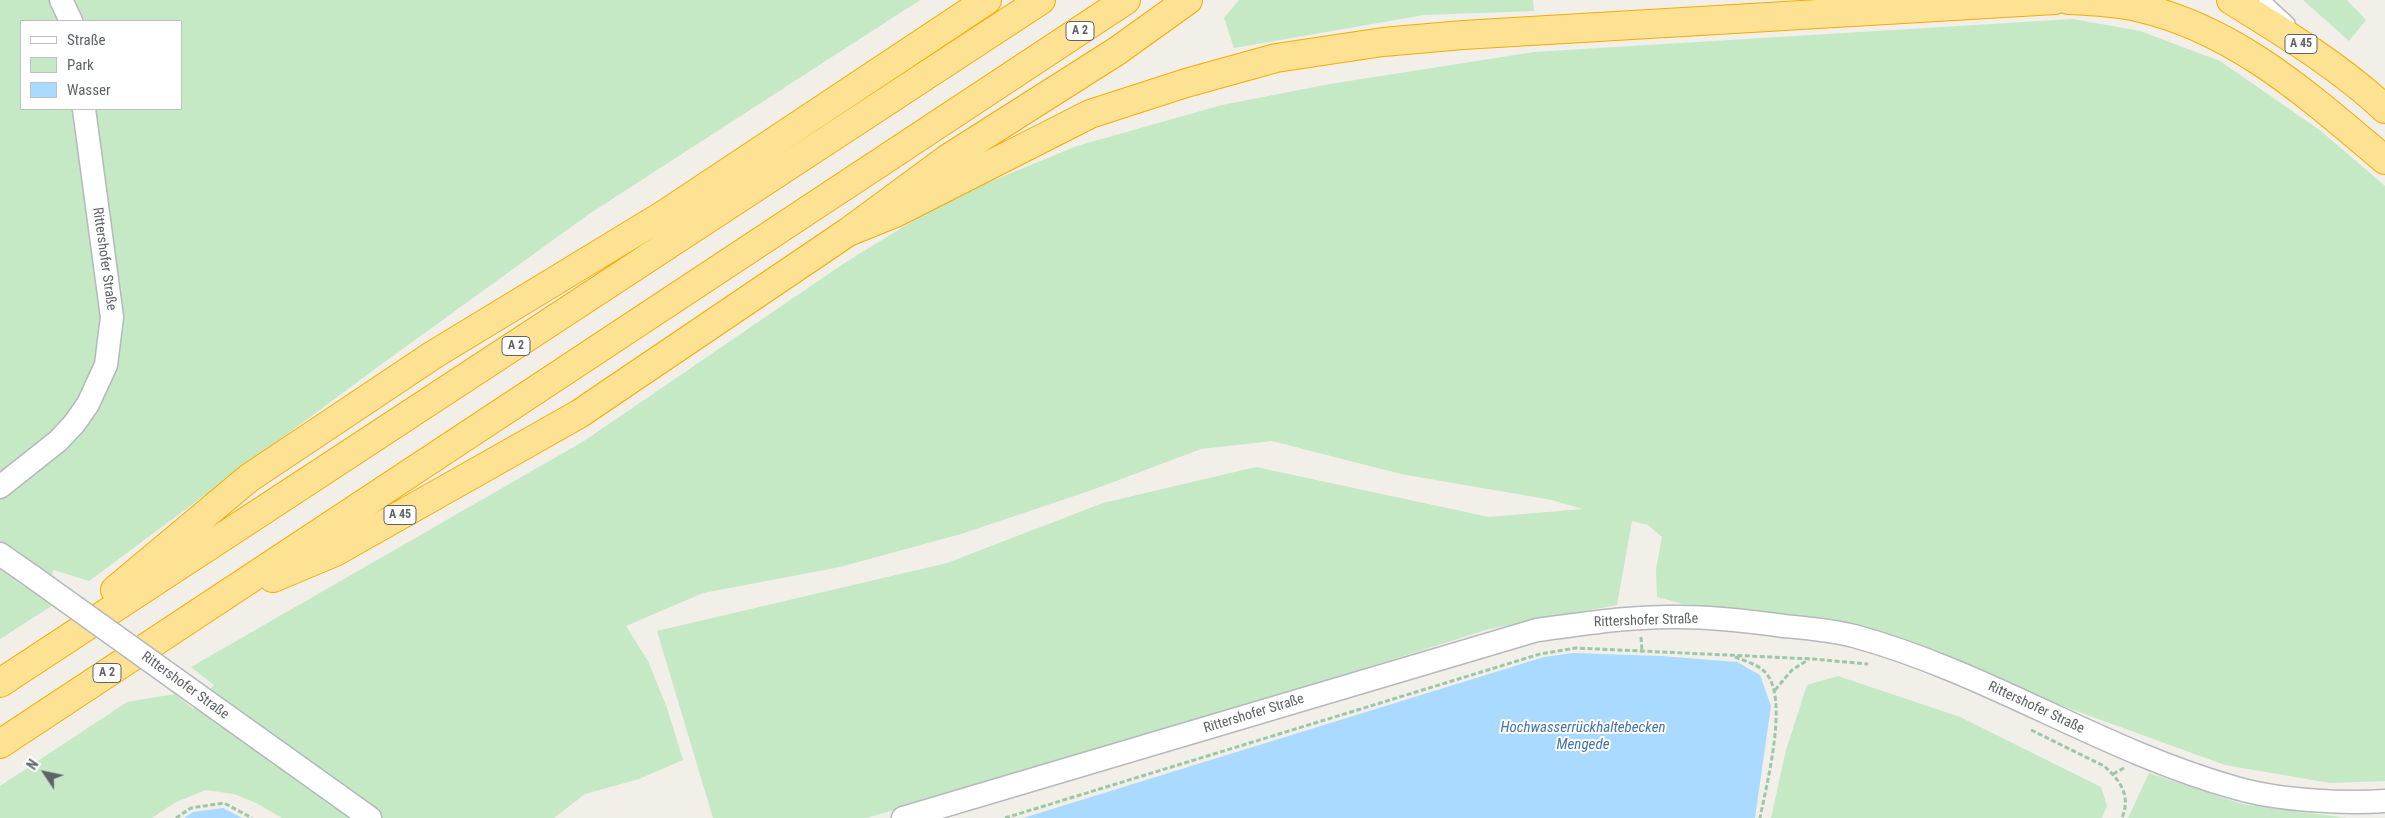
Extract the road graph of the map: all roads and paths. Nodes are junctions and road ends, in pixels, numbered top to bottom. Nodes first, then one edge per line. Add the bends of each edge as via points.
1 (61, 0) edge
2 (987, 0) edge
3 (1041, 0) edge
4 (1126, 0) edge
5 (1188, 0) edge
6 (2055, 0) edge
7 (2069, 0) edge
8 (2231, 0) edge
9 (2264, 0) edge
10 (70, 20) edge
11 (2376, 100) edge
12 (84, 110) edge
13 (2385, 160) edge
14 (848, 232) junction
15 (0, 486) edge
16 (0, 554) edge
17 (214, 603) junction
18 (1732, 656) junction
19 (1810, 658) junction
20 (28, 664) junction
21 (1878, 665) dead end
22 (0, 683) edge
23 (1775, 690) junction
24 (2030, 729) dead end
25 (0, 744) edge
26 (2385, 801) edge
27 (176, 818) edge
28 (252, 818) edge
29 (370, 818) edge
30 (903, 818) edge
31 (1005, 818) edge
32 (1760, 818) edge
33 (2122, 818) edge

1 - 10 street
2 - 20 highway via 673,208 433,355 249,478
3 - 20 highway, A 2
4 - 17 highway, A 2
5 - 14 highway via 1117,51 947,159
6 - 14 highway via 1464,35 1383,42 1276,58 1090,114 895,213
7 - 13 highway via 2137,7 2208,32 2287,79
8 - 11 highway, A 45 via 2301,44
9 - 11 lane
12 - 15 street, Rittershofer Straße via 112,317 106,365 88,404 74,424 58,441
14 - 17 highway, A 45 via 579,414 335,552
16 - 29 street, Rittershofer Straße, bridge
17 - 25 highway, A 2
18 - 19 path
18 - 23 path via 1754,664 1766,673
18 - 31 path via 1576,648 1540,654
19 - 21 path
19 - 23 path via 1792,670
20 - 22 highway, A 2
23 - 32 path via 1777,722
24 - 33 path via 2114,774 2125,790 2126,810
26 - 30 street, Rittershofer Straße via 2271,796 2236,789 2118,746 1977,680 1852,636 1736,620 1677,617 1619,619 1537,630
27 - 28 path via 191,808 224,803

